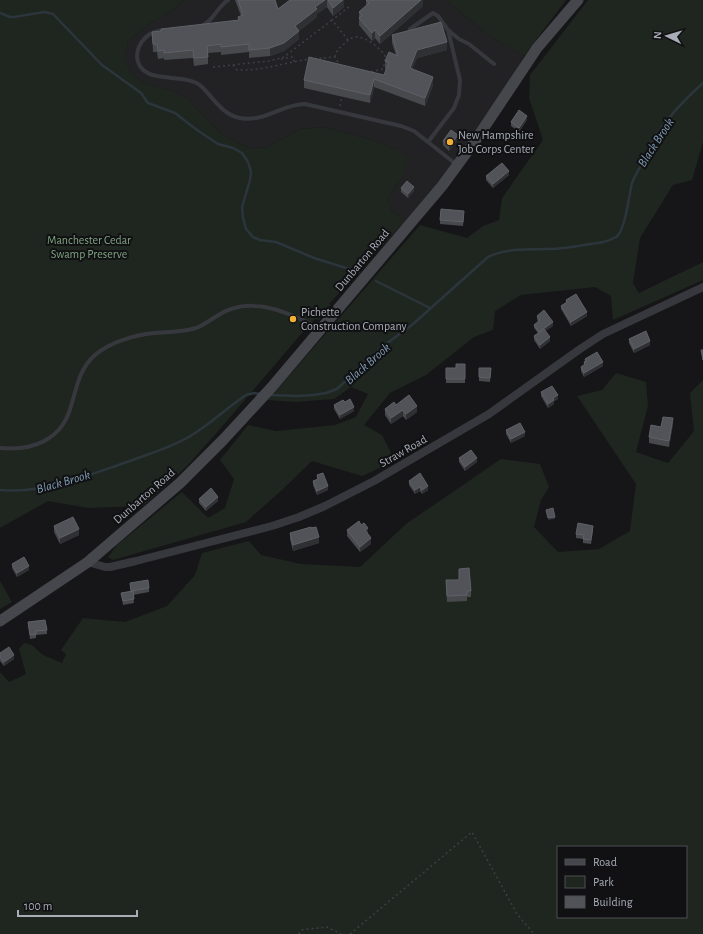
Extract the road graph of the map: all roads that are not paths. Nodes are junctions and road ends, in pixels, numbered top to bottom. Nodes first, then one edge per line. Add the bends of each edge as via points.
1 (228, 0) edge
2 (578, 0) edge
3 (196, 27) edge
4 (410, 29) edge
5 (173, 30) edge
6 (448, 30) junction
7 (494, 64) dead end
8 (428, 142) junction
9 (458, 165) junction
10 (703, 288) edge
11 (320, 329) junction
12 (0, 448) edge
13 (88, 562) junction
14 (0, 621) edge

1 - 3 lane via 210,20
2 - 9 street, Dunbarton Road via 537,48
4 - 6 lane via 433,13
5 - 8 lane via 150,34 140,43 137,58 139,64 148,74 191,80 227,113 241,118 256,118 297,104 305,104 401,126
6 - 7 lane
6 - 8 lane via 460,80 459,95 454,108
8 - 9 lane
9 - 11 street, Dunbarton Road
10 - 13 street, Straw Road via 603,334 489,414 374,481 325,506 272,526 136,561 110,567
11 - 12 lane via 302,319 280,312 245,306 224,311 196,328 143,335 118,342 96,354 81,372 67,419 51,438 30,447
11 - 13 street, Dunbarton Road via 271,388 202,462
13 - 14 street, Dunbarton Road

